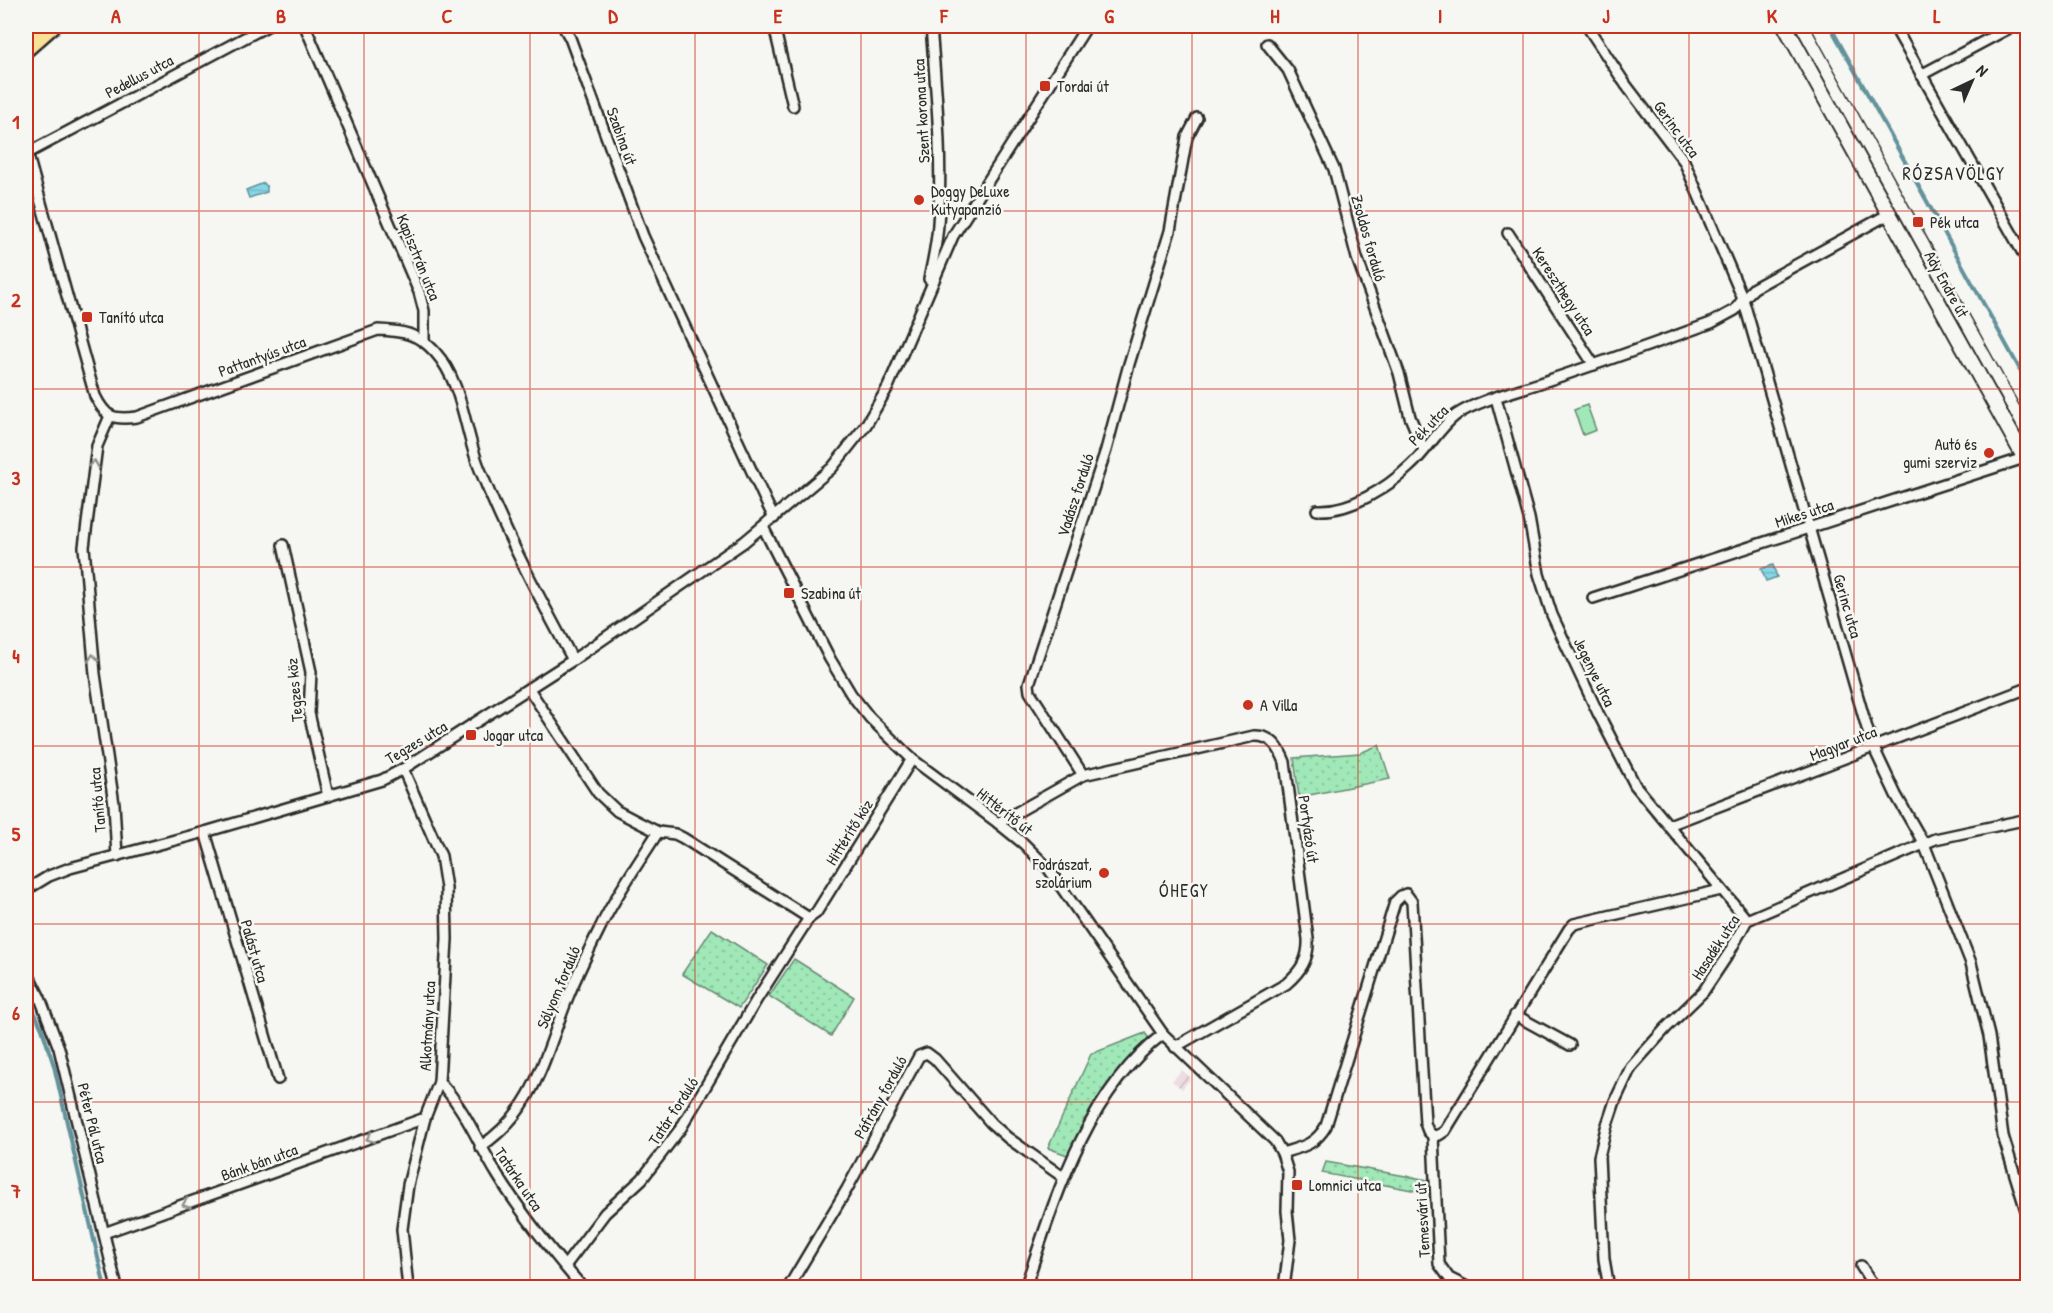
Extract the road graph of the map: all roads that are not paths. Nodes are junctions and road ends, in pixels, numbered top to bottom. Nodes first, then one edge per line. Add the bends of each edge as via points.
1 (32, 26) edge
2 (52, 26) edge
3 (267, 26) edge
4 (305, 26) edge
5 (563, 26) edge
6 (774, 26) edge
7 (931, 26) edge
8 (1087, 26) edge
9 (1587, 26) edge
10 (1785, 26) edge
11 (1894, 26) edge
12 (2013, 26) edge
13 (26, 27) edge
14 (1267, 44) dead end
15 (26, 49) edge
16 (1921, 75) junction
17 (793, 106) dead end
18 (1197, 118) dead end
19 (26, 152) edge
20 (1889, 214) junction
21 (1508, 233) dead end
22 (2028, 262) edge
23 (1743, 298) junction
24 (925, 302) junction
25 (424, 341) junction
26 (1594, 365) junction
27 (1496, 398) junction
28 (110, 416) junction
29 (1424, 450) junction
30 (2026, 461) edge
31 (1317, 510) dead end
32 (774, 518) junction
33 (1810, 526) junction
34 (764, 527) junction
35 (282, 545) dead end
36 (1593, 598) dead end
37 (573, 660) junction
38 (2028, 688) edge
39 (529, 689) junction
40 (1873, 747) junction
41 (912, 759) junction
42 (403, 769) junction
43 (1083, 775) junction
44 (328, 796) junction
45 (2028, 819) edge
46 (998, 823) junction
47 (1669, 825) junction
48 (205, 832) junction
49 (658, 832) junction
50 (1924, 844) junction
51 (117, 856) junction
52 (26, 890) edge
53 (1721, 890) junction
54 (809, 918) junction
55 (1747, 920) junction
56 (26, 970) edge
57 (1515, 1015) junction
58 (1163, 1034) junction
59 (1570, 1045) dead end
60 (1175, 1047) junction
61 (278, 1079) dead end
62 (439, 1082) junction
63 (425, 1118) junction
64 (1433, 1136) junction
65 (480, 1147) junction
66 (1282, 1153) junction
67 (1063, 1177) junction
68 (2028, 1217) edge
69 (104, 1233) junction
70 (565, 1266) junction
71 (1861, 1266) dead end
72 (117, 1287) edge
73 (408, 1287) edge
74 (583, 1287) edge
75 (788, 1287) edge
76 (1025, 1287) edge
77 (1284, 1287) edge
78 (1468, 1287) edge
79 (1609, 1287) edge
80 (1875, 1287) edge

1 - 13 main road
2 - 15 main road
3 - 19 street, Pedellus utca
4 - 25 street, Kapisztrán utca via 419,292 424,310
5 - 32 street, Szabina út via 643,236
6 - 17 street
7 - 24 street, Szent korona utca via 939,202
8 - 24 street via 953,236
9 - 23 street, Gerinc utca via 1684,161
10 - 20 street, Ady Endre út
11 - 16 street
12 - 16 street
14 - 29 street, Zsoldos forduló via 1288,70 1334,169 1357,258
16 - 22 street
18 - 43 street, Vadász forduló via 1187,137 1170,231 1106,450 1029,684 1030,693
19 - 28 street via 95,396
20 - 23 street, Pék utca via 1754,288
20 - 30 street, Ady Endre út
21 - 26 street, Kereszthegy utca
23 - 26 street, Pék utca via 1735,310 1711,323
23 - 33 street, Gerinc utca
24 - 32 street via 888,387 866,425 832,468
25 - 28 street, Pattantyús utca via 401,330 378,330 137,417
25 - 37 street via 450,372 482,475
26 - 27 street, Pék utca
27 - 29 street, Pék utca via 1458,414
27 - 47 street, Jegenye utca via 1552,615 1635,785
51 -> 28 street, Tanító utca via 84,547 97,446
29 - 31 street, Pék utca via 1388,484 1347,506
30 - 33 street, Mikes utca
32 - 34 street, Tegzes utca
33 - 36 street, Mikes utca
33 - 40 street, Gerinc utca
34 - 37 street, Tegzes utca
34 - 41 street, Hittérítő út via 851,694 889,739
35 - 44 street, Tegzes köz via 311,672 309,713
37 - 39 street, Tegzes utca
38 - 40 street, Magyar utca
39 - 42 street, Tegzes utca
39 - 49 street via 598,793 617,811
40 - 47 street, Magyar utca
40 - 50 street, Gerinc utca
41 - 46 street, Hittérítő út
41 - 54 street, Hittérítő köz via 816,913
42 - 44 street, Tegzes utca via 376,782
42 - 62 street, Alkotmány utca via 444,869 447,939
43 - 46 street
43 - 60 street, Portyázó út via 1254,736 1272,742 1285,762 1308,939 1305,961 1286,984
44 - 48 street, Tegzes utca
45 - 50 street, Hasadék utca
46 - 58 street, Hittérítő út via 1048,868
47 - 53 street, Jegenye utca
48 - 51 street, Tegzes utca
48 - 61 street, Palást utca
49 - 54 street via 683,837
49 - 65 street, Sólyom forduló via 600,926 530,1092 498,1136
50 - 55 street, Hasadék utca
50 - 68 street, Gerinc utca via 1971,963 1989,1036 2003,1136
51 - 52 street, Tegzes utca via 49,876
53 - 55 street, Jegenye utca
53 - 57 street via 1575,924
54 - 70 street, Tatár forduló via 681,1128 642,1179 606,1212
55 - 79 street, Hasadék utca via 1703,992 1631,1067 1615,1101 1599,1157
56 - 69 street, Péter Pál utca via 59,1048
57 - 59 street
57 - 64 street via 1445,1131
58 - 60 street, Hittérítő út
58 - 67 street via 1121,1074
60 - 66 street, Hittérítő út via 1275,1141
62 - 63 street, Alkotmány utca
62 - 65 street, Tatárka utca via 451,1093
63 -> 69 street, Bánk bán utca
63 - 73 street, Alkotmány utca via 408,1185 402,1229
64 - 66 street via 1425,1123 1412,902 1406,894 1395,902 1326,1126 1312,1143
64 - 78 street, Temesvári út via 1439,1264 1449,1278
65 - 70 street, Tatárka utca via 507,1190
66 - 77 street, Hittérítő út via 1288,1172 1290,1240
67 - 75 street, Páfrány forduló via 991,1124 935,1059 927,1053 919,1056
67 - 76 street
69 - 72 street, Péter Pál utca
70 - 74 street, Tatárka utca
71 - 80 street

